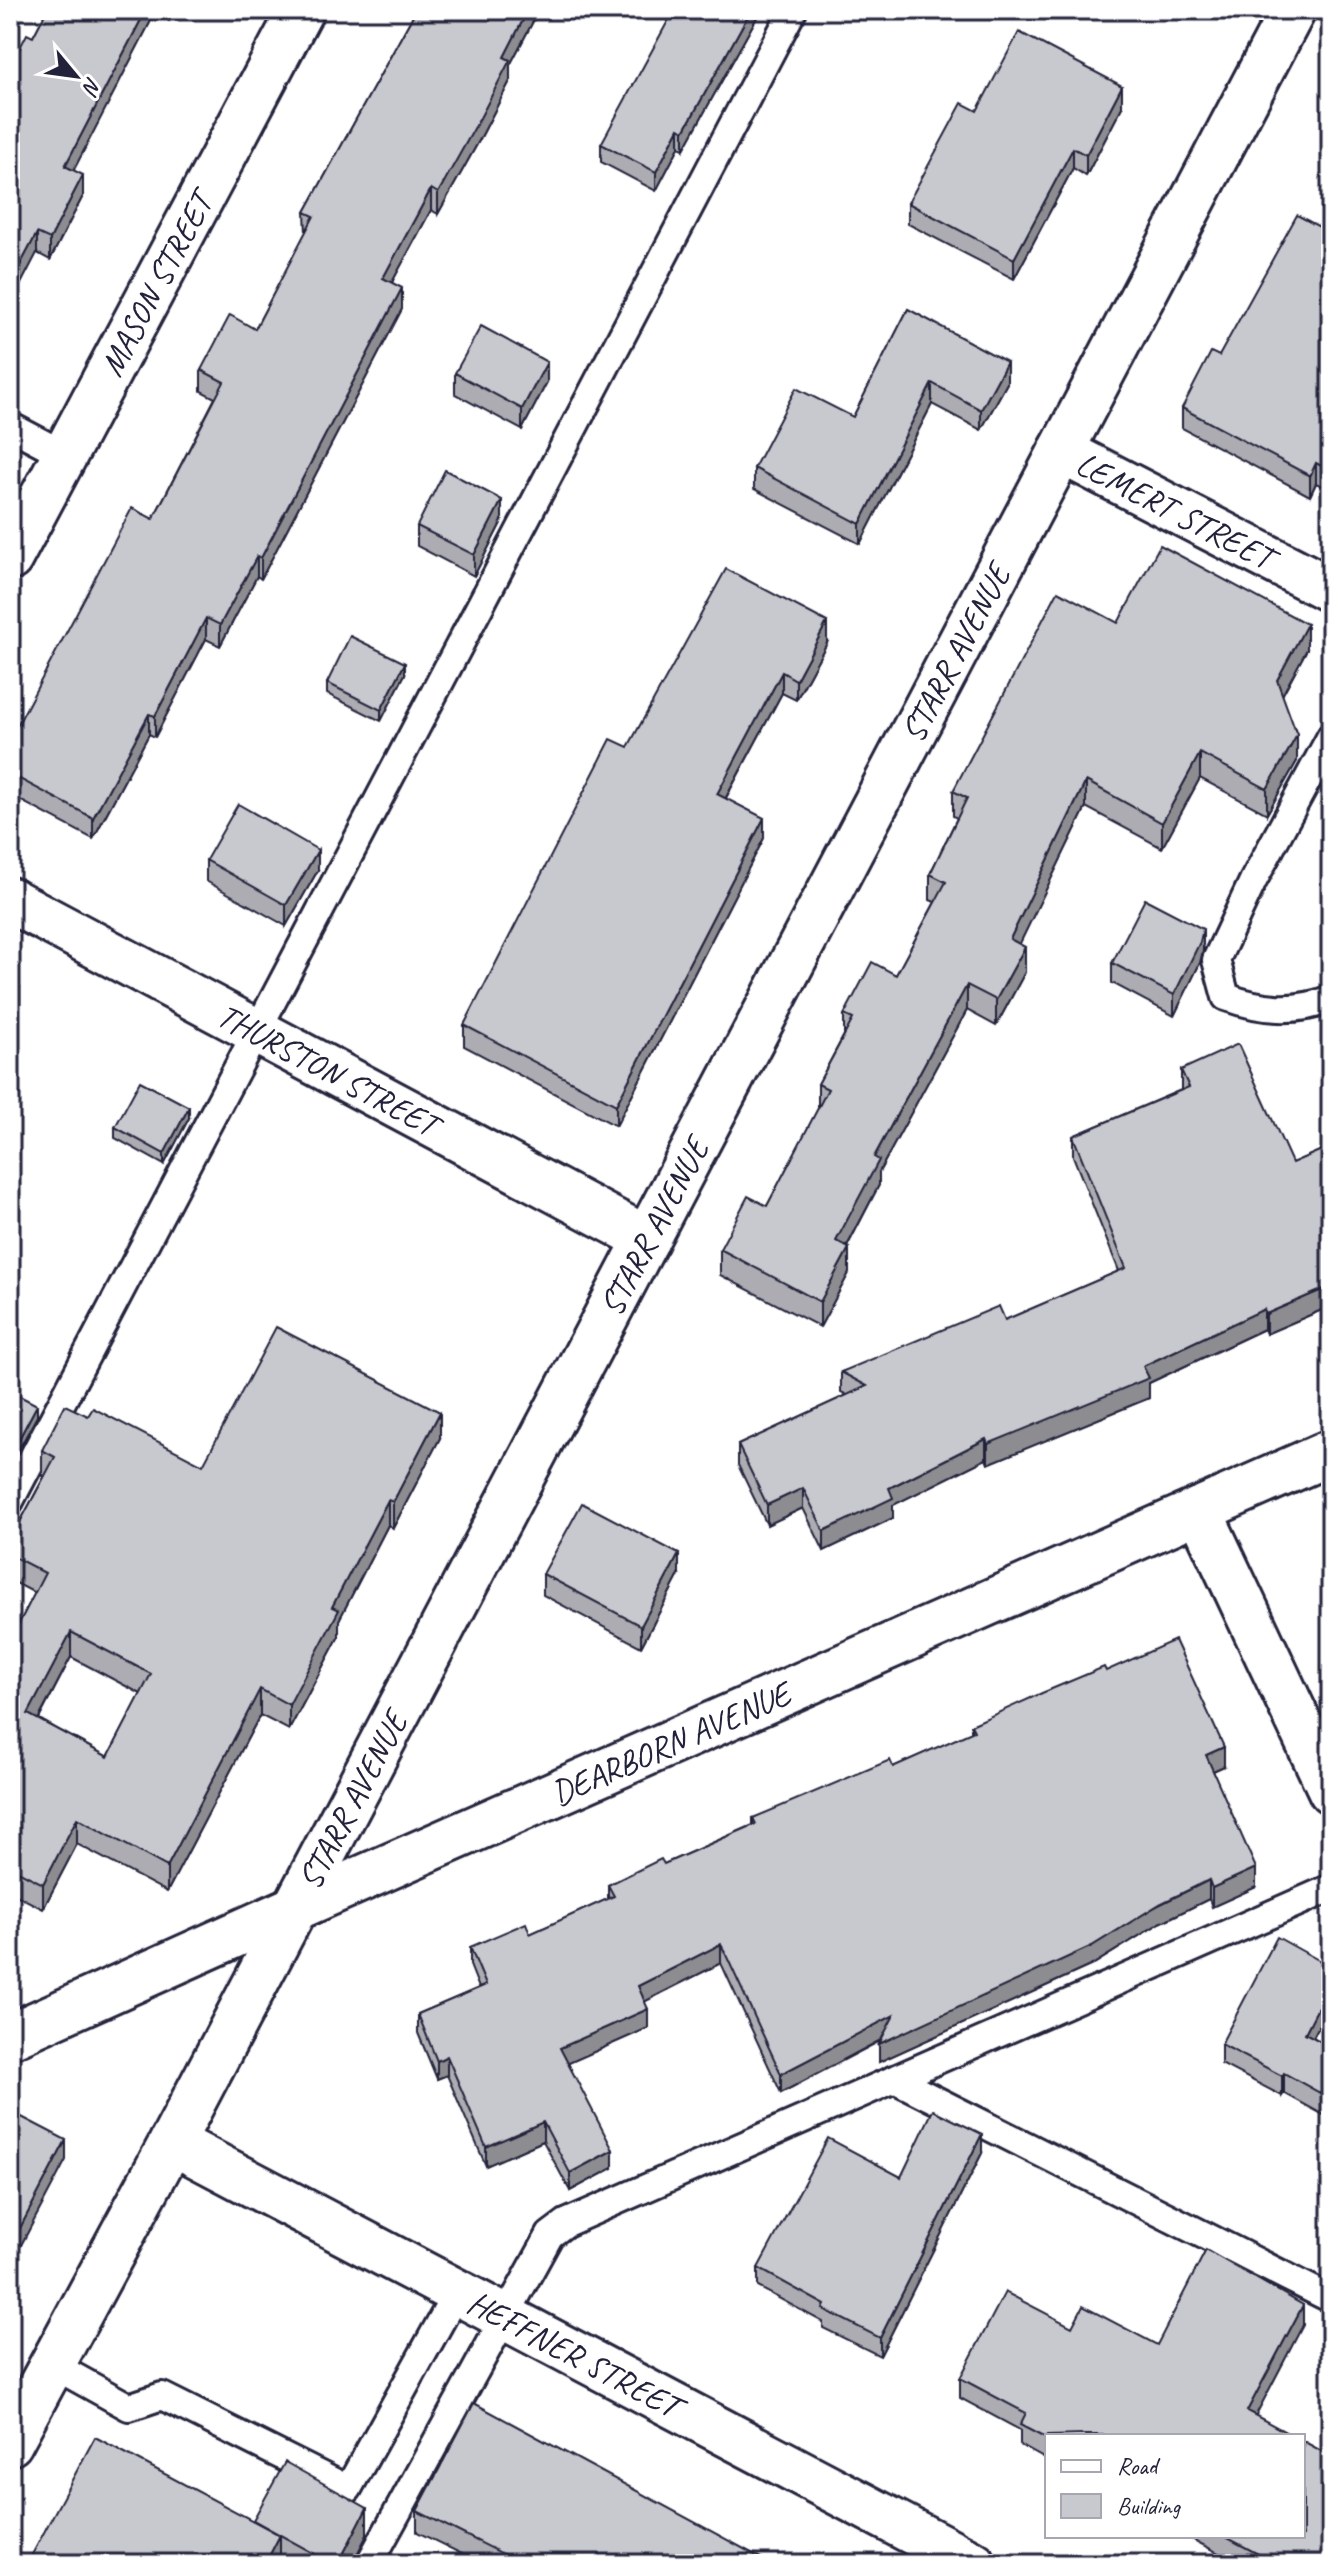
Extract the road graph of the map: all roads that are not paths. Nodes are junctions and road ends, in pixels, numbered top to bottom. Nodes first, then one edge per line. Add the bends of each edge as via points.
1 (301, 10) edge
2 (793, 10) edge
3 (1293, 10) edge
4 (10, 426) edge
5 (1061, 451) junction
6 (65, 455) junction
7 (10, 558) edge
8 (1331, 590) edge
9 (1331, 736) edge
10 (10, 900) edge
11 (1331, 999) edge
12 (257, 1031) junction
13 (647, 1239) junction
14 (1331, 1452) edge
15 (10, 1501) edge
16 (1199, 1510) junction
17 (1331, 1791) edge
18 (1331, 1888) edge
19 (295, 1908) junction
20 (10, 2036) edge
21 (894, 2079) junction
22 (172, 2142) junction
23 (457, 2292) junction
24 (1331, 2299) edge
25 (503, 2317) junction
26 (53, 2365) junction
27 (10, 2443) edge
28 (369, 2564) edge
29 (974, 2564) edge

1 - 6 street, MASON STREET
2 - 12 lane
3 - 5 street, STARR AVENUE
4 - 6 lane
5 - 8 street, LEMERT STREET
5 - 13 street, STARR AVENUE
6 - 7 street, MASON STREET
9 - 11 lane via 1216,960 1226,997 1261,1009
10 - 12 street, THURSTON STREET
12 - 13 street, THURSTON STREET
12 - 15 lane
13 - 19 street, STARR AVENUE
14 - 16 street, DEARBORN AVENUE
16 - 17 street
16 - 19 street, DEARBORN AVENUE
18 - 21 lane
19 - 20 street, DEARBORN AVENUE
19 - 22 street, STARR AVENUE
21 - 24 lane
21 - 25 lane via 566,2223 550,2235
22 - 23 street, HEFFNER STREET
22 - 26 street, STARR AVENUE
23 - 25 street, HEFFNER STREET
23 - 26 lane via 348,2489 162,2396 129,2407
25 - 28 lane
25 - 29 street, HEFFNER STREET
26 - 27 street, STARR AVENUE

